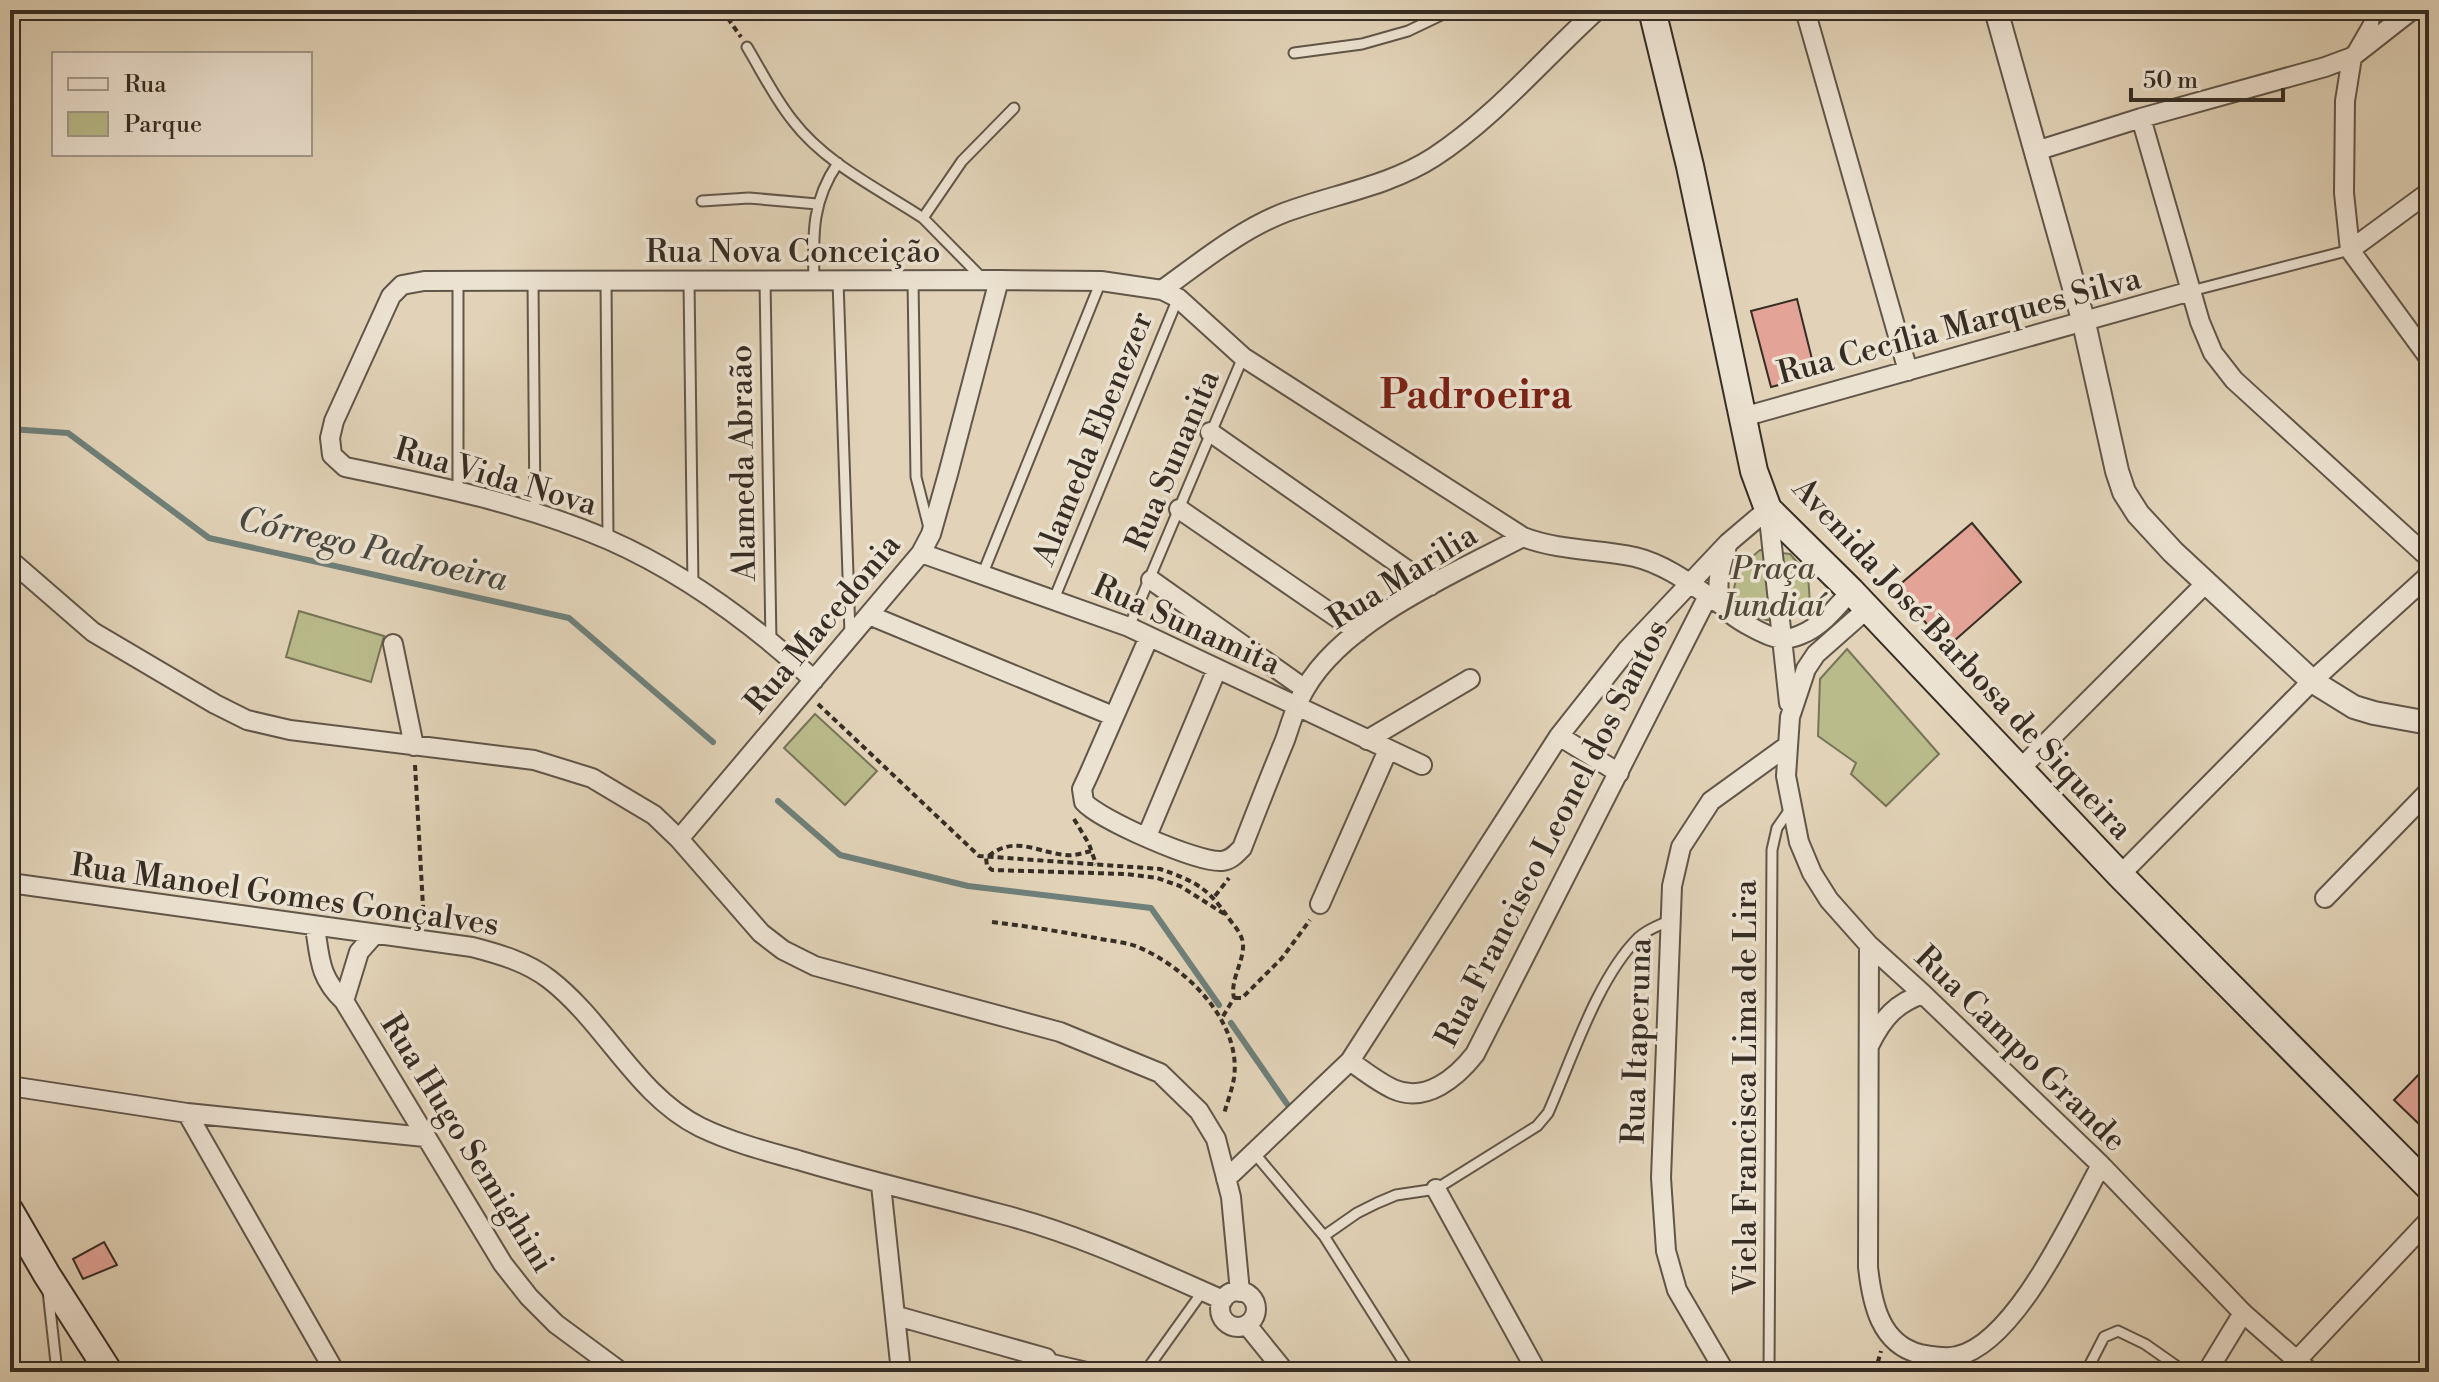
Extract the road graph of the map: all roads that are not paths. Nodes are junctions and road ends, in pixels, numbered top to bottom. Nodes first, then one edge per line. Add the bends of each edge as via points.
1 (1452, 10) edge
2 (1597, 10) edge
3 (1652, 10) edge
4 (1805, 10) edge
5 (1996, 10) edge
6 (2373, 10) edge
7 (2412, 10) edge
8 (747, 47) road end
9 (1294, 53) dead end
10 (2352, 57) junction
11 (1014, 108) dead end
12 (2141, 118) junction
13 (2036, 151) junction
14 (838, 163) junction
15 (2429, 192) edge
16 (702, 201) dead end
17 (817, 204) junction
18 (923, 218) junction
19 (2350, 250) junction
20 (992, 280) junction
21 (424, 281) joint
22 (458, 281) junction
23 (533, 281) junction
24 (606, 281) junction
25 (765, 281) junction
26 (814, 281) junction
27 (838, 281) junction
28 (913, 281) junction
29 (1101, 281) junction
30 (689, 282) junction
31 (2191, 291) junction
32 (1170, 294) junction
33 (2084, 323) junction
34 (1243, 357) junction
35 (2429, 358) edge
36 (1908, 371) junction
37 (1743, 417) junction
38 (1210, 432) junction
39 (458, 490) junction
40 (1179, 509) junction
41 (1768, 509) junction
42 (535, 515) junction
43 (931, 534) junction
44 (1523, 537) junction
45 (608, 540) junction
46 (1728, 543) junction
47 (921, 553) junction
48 (2429, 558) edge
49 (10, 560) edge
50 (983, 573) junction
51 (2429, 575) edge
52 (1151, 580) junction
53 (2207, 582) junction
54 (1690, 583) junction
55 (693, 586) junction
56 (1430, 586) junction
57 (1054, 599) junction
58 (1859, 600) junction
59 (1716, 601) junction
60 (869, 615) junction
61 (1654, 622) junction
62 (1129, 627) junction
63 (1358, 632) junction
64 (850, 636) junction
65 (1149, 637) junction
66 (1782, 639) junction
67 (771, 643) junction
68 (393, 644) dead end
69 (1681, 645) junction
70 (1217, 669) junction
71 (1470, 679) dead end
72 (2312, 681) junction
73 (810, 686) junction
74 (1301, 698) junction
75 (1113, 716) junction
76 (1790, 717) junction
77 (2429, 723) edge
78 (1559, 736) junction
79 (1367, 740) junction
80 (414, 746) junction
81 (1787, 746) junction
82 (1388, 750) junction
83 (1422, 765) dead end
84 (2019, 770) junction
85 (1619, 773) junction
86 (2429, 791) edge
87 (1791, 808) junction
88 (1147, 836) junction
89 (679, 839) junction
90 (2120, 875) junction
91 (10, 883) edge
92 (2325, 898) dead end
93 (1320, 904) road end
94 (1671, 920) junction
95 (315, 927) junction
96 (374, 935) junction
97 (1869, 945) junction
98 (1923, 994) junction
99 (344, 1001) junction
100 (1870, 1044) junction
101 (1350, 1061) junction
102 (12, 1089) edge
103 (187, 1113) junction
104 (425, 1137) junction
105 (1255, 1154) junction
106 (2101, 1165) junction
107 (1226, 1179) junction
108 (881, 1185) junction
109 (2429, 1187) edge
110 (1436, 1189) junction
111 (10, 1211) edge
112 (2429, 1220) edge
113 (1324, 1236) junction
114 (47, 1275) junction
115 (1203, 1291) junction
116 (1240, 1292) junction
117 (1223, 1300) junction
118 (2243, 1313) junction
119 (897, 1316) junction
120 (1247, 1325) junction
121 (1046, 1358) joint
122 (2304, 1366) edge
123 (57, 1372) edge
124 (109, 1372) edge
125 (335, 1372) edge
126 (621, 1372) edge
127 (901, 1372) edge
128 (1107, 1372) edge
129 (1145, 1372) edge
130 (1285, 1372) edge
131 (1410, 1372) edge
132 (1537, 1372) edge
133 (1725, 1372) edge
134 (1769, 1372) edge
135 (2086, 1372) edge
136 (2185, 1372) edge
137 (2207, 1372) edge

1 - 9 lane via 1408,31
2 - 32 street via 1484,119 1433,158 1248,231
3 - 37 main road, Avenida José Barbosa de Siqueira
4 - 36 street
5 - 13 street
6 - 10 street
7 - 10 street
8 - 14 lane via 795,124
10 - 12 street
10 - 19 street via 2345,101 2344,193
11 - 18 lane via 962,161
12 - 13 street
12 - 31 street
13 - 33 street
14 - 17 lane
14 - 18 lane
15 - 19 street
16 - 17 lane via 749,198
17 - 26 lane
18 - 20 lane
19 - 31 lane
19 - 35 street
20 - 28 street, Rua Nova Conceição
20 - 29 street, Rua Nova Conceição
20 - 43 street, Rua Macedonia
21 - 22 street, Rua Nova Conceição
21 - 39 street, Rua Vida Nova via 402,285 391,296 334,421 332,455 345,467
22 - 23 street, Rua Nova Conceição
22 - 39 lane
23 - 24 street, Rua Nova Conceição
23 - 42 lane
24 - 30 street, Rua Nova Conceição
24 - 45 lane
25 - 26 street, Rua Nova Conceição
25 - 30 street, Rua Nova Conceição
25 - 67 lane, Alameda Abraão
26 - 27 street, Rua Nova Conceição
27 - 28 street, Rua Nova Conceição
27 - 64 lane
28 - 43 lane via 916,477
29 - 32 street, Rua Nova Conceição
29 - 50 lane
30 - 55 lane
31 - 33 street, Rua Cecília Marques Silva
31 - 48 street via 2213,353 2234,380
32 - 34 street
32 - 57 lane, Alameda Ebenezer
33 - 36 street, Rua Cecília Marques Silva
33 - 53 street via 2124,492 2173,552
34 - 38 lane, Rua Sunanita
34 - 44 street
36 - 37 street, Rua Cecília Marques Silva
37 - 41 main road, Avenida José Barbosa de Siqueira
38 - 40 lane, Rua Sunanita
38 - 56 street
39 - 42 street, Rua Vida Nova
40 - 52 lane, Rua Sunanita
40 - 63 street
41 - 46 street
41 - 58 main road, Avenida José Barbosa de Siqueira
41 - 66 street, Rua Campo Grande
42 - 45 street, Rua Vida Nova
43 - 47 street, Rua Macedonia
44 - 54 street via 1564,549 1636,557
44 - 56 street, Rua Marilia
45 - 55 street, Rua Vida Nova
46 - 54 street, Rua Francisco Leonel dos Santos
46 - 59 street
47 - 50 street, Rua Sunamita
47 - 60 street, Rua Macedonia
49 - 80 street via 93,632 247,720
50 - 57 street, Rua Sunamita
51 - 72 street
52 - 62 lane, Rua Sunanita
52 - 74 street
53 - 72 street
53 - 84 street
54 - 59 street
54 - 61 street, Rua Francisco Leonel dos Santos
55 - 67 street, Rua Vida Nova
56 - 63 street, Rua Marilia
57 - 62 street, Rua Sunamita
58 - 66 street via 1835,609 1815,628
58 - 76 street, Rua Campo Grande via 1806,669
58 - 84 main road, Avenida José Barbosa de Siqueira
59 - 66 street via 1741,621
59 - 69 street, Rua Francisco Leonel dos Santos
60 - 64 street, Rua Macedonia
60 - 75 street
61 - 69 street
61 - 78 street, Rua Francisco Leonel dos Santos
62 - 65 street, Rua Sunamita
63 - 74 street, Rua Marilia via 1327,660
64 - 73 street, Rua Macedonia
65 - 70 street, Rua Sunamita
65 - 75 street
66 - 76 street, Rua Campo Grande
67 - 73 street, Rua Vida Nova
68 - 80 street
69 - 85 street, Rua Francisco Leonel dos Santos
70 - 74 street, Rua Sunamita
70 - 88 street
71 - 79 street
72 - 77 street via 2354,707
72 - 90 street
73 - 89 street, Rua Macedonia
74 - 79 street, Rua Sunamita
74 - 88 street, Rua Marilia via 1242,848 1233,858 1211,861
75 - 88 street via 1082,789 1084,802
76 - 81 street, Rua Campo Grande
78 - 85 street
78 - 101 street, Rua Francisco Leonel dos Santos
79 - 82 street, Rua Sunamita
80 - 89 street via 534,760 592,778 654,815
81 - 87 street, Rua Campo Grande
81 - 94 street, Rua Itaperuna via 1711,801 1696,821 1681,847
82 - 83 street, Rua Sunamita
82 - 93 street
84 - 90 main road, Avenida José Barbosa de Siqueira
85 - 101 street, Rua Francisco Leonel dos Santos via 1475,1054 1460,1073 1448,1083 1397,1091
86 - 92 street
87 - 97 street, Rua Campo Grande via 1812,873
87 - 134 lane, Viela Francisca Lima de Lira via 1777,828 1772,850
89 - 107 street via 761,933 815,966 1060,1032 1160,1073 1199,1111 1216,1139
90 - 109 main road, Avenida José Barbosa de Siqueira
91 - 95 street, Rua Manoel Gomes Gonçalves
94 - 110 lane via 1637,939 1607,979 1548,1113 1537,1126
94 - 133 street, Rua Itaperuna via 1661,1178 1666,1251 1677,1290
95 - 96 street, Rua Manoel Gomes Gonçalves
95 - 99 street, Rua Hugo Semighini via 323,973
96 - 99 street, Rua Hugo Semighini via 359,952
96 - 108 street, Rua Manoel Gomes Gonçalves via 510,957 575,1001 652,1091 700,1127
97 - 98 street, Rua Campo Grande
97 - 100 street
98 - 100 street via 1890,1011
98 - 106 street, Rua Campo Grande
99 - 104 street, Rua Hugo Semighini
100 - 106 street via 1871,1297 1886,1333 1909,1351 1957,1356 1990,1339 2021,1307
101 - 105 street, Rua Francisco Leonel dos Santos
102 - 103 street
103 - 104 street
103 - 125 street
104 - 126 street, Rua Hugo Semighini via 529,1297
105 - 107 street, Rua Francisco Leonel dos Santos
105 - 113 lane
106 - 118 street, Rua Campo Grande
107 - 116 street
108 - 115 street, Rua Manoel Gomes Gonçalves via 1067,1232
108 - 119 street
110 - 113 lane via 1396,1195
110 - 132 street
111 - 114 main road
112 - 122 street
113 - 131 lane
114 - 123 lane
114 - 124 main road
115 - 117 street, Rua Manoel Gomes Gonçalves
115 - 129 lane
116 - 117 street
116 - 120 street via 1256,1304
117 - 120 street via 1220,1312 1225,1322
118 - 122 street, Rua Campo Grande
118 - 137 street
119 - 121 street
119 - 127 street
120 - 130 street
121 - 128 lane
135 - 136 lane via 2104,1337 2118,1331

